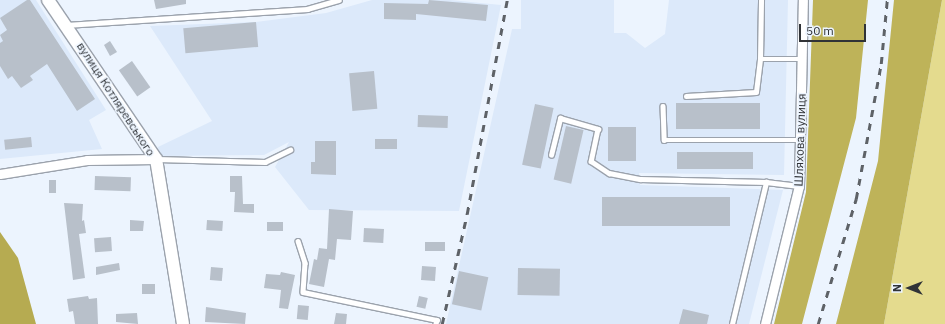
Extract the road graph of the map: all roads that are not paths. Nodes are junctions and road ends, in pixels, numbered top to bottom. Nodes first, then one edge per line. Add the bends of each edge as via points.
1 (48, 0) edge
2 (339, 0) edge
3 (761, 0) edge
4 (803, 0) edge
5 (66, 25) junction
6 (760, 59) junction
7 (803, 60) junction
8 (686, 96) dead end
9 (663, 106) dead end
10 (801, 140) junction
11 (290, 150) dead end
12 (551, 155) dead end
13 (156, 159) junction
14 (0, 174) edge
15 (766, 182) junction
16 (800, 186) junction
17 (298, 241) dead end
18 (184, 324) edge
19 (436, 324) edge
20 (732, 324) edge
21 (765, 324) edge

1 - 5 street, вулиця Котляревського
2 - 5 lane via 307,9
3 - 6 lane
4 - 7 street, Шляхова вулиця
5 - 13 street, вулиця Котляревського
6 - 7 lane
6 - 8 lane via 756,92
7 - 10 street, Шляхова вулиця
9 - 10 lane via 664,140
10 - 16 street, Шляхова вулиця
11 - 13 lane via 266,162
12 - 15 lane via 560,118 598,129 591,161 609,174 640,179
13 - 14 street via 88,160
13 - 18 street, вулиця Котляревського
15 - 16 lane
15 - 20 lane
16 - 21 street, Шляхова вулиця
17 - 19 lane via 305,263 302,292 436,320

